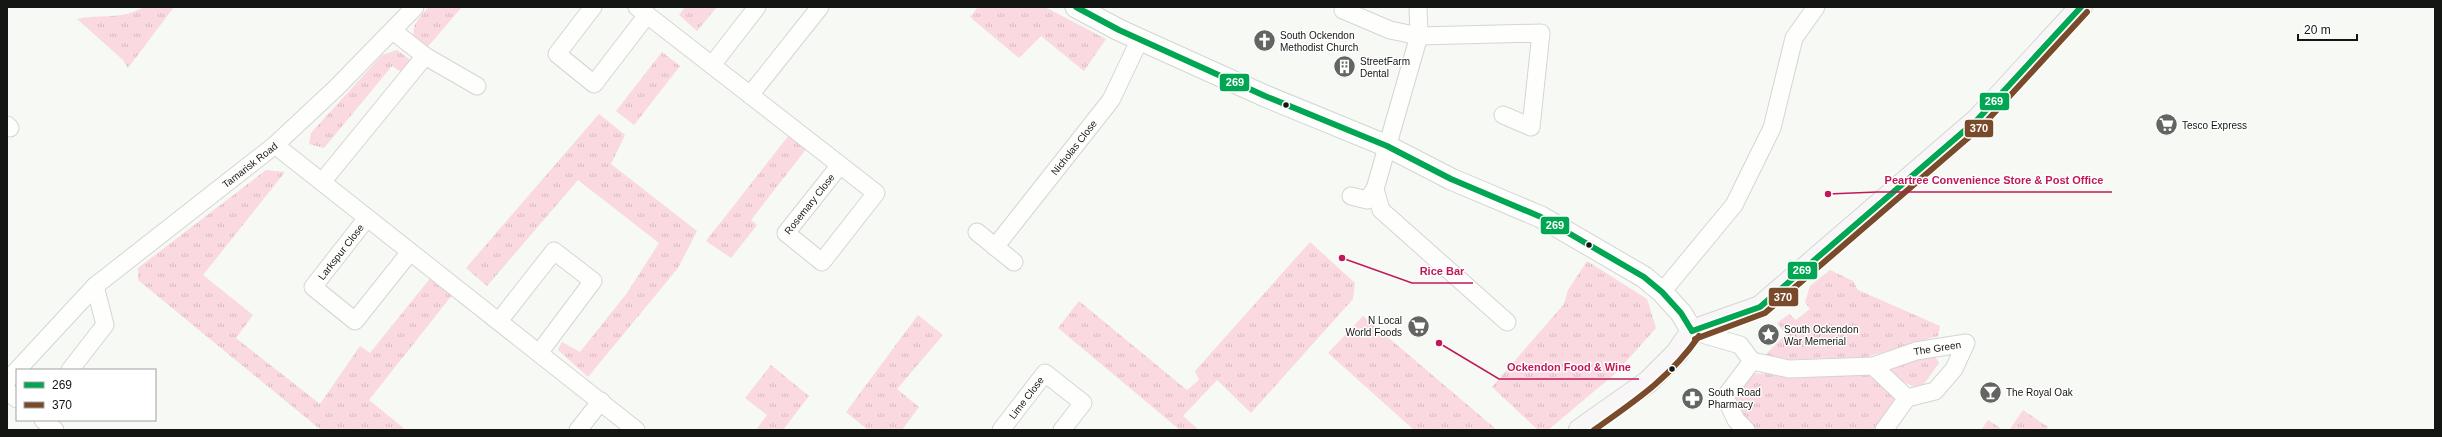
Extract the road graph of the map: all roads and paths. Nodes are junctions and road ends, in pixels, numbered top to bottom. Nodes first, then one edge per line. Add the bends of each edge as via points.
1 (415, 7) edge
2 (593, 7) edge
3 (757, 7) edge
4 (820, 7) edge
5 (1076, 7) edge
6 (1345, 7) edge
7 (1418, 7) edge
8 (1816, 7) edge
9 (2081, 7) edge
10 (642, 11) edge
11 (393, 31) junction
12 (1419, 36) junction
13 (1140, 39) junction
14 (425, 56) junction
15 (712, 65) junction
16 (477, 86) dead end
17 (750, 95) junction
18 (1503, 115) dead end
19 (275, 145) junction
20 (1386, 146) junction
21 (840, 165) junction
22 (322, 182) junction
23 (1375, 189) junction
24 (1351, 196) dead end
25 (367, 218) junction
26 (977, 232) dead end
27 (995, 247) junction
28 (410, 252) junction
29 (1014, 262) dead end
30 (95, 286) junction
31 (1662, 292) junction
32 (499, 321) junction
33 (1506, 322) dead end
34 (1692, 331) junction
35 (539, 353) junction
36 (1752, 361) junction
37 (1873, 366) junction
38 (17, 369) edge
39 (71, 369) edge
40 (16, 370) edge
41 (7, 380) edge
42 (7, 391) edge
43 (16, 398) edge
44 (1907, 398) junction
45 (601, 401) junction
46 (44, 421) edge
47 (55, 430) edge
48 (578, 430) edge
49 (636, 430) edge
50 (1001, 430) edge
51 (1062, 430) edge
52 (1580, 430) edge
53 (1746, 430) edge
54 (1884, 430) edge

1 - 11 street, Tamarisk Road
2 - 10 street, Rosemary Close via 557,54 594,84
3 - 15 street
4 - 17 street
5 - 13 street
6 - 12 street via 1343,10 1390,30
7 - 12 street
8 - 31 street via 1794,38 1772,128 1734,205
9 - 34 main road via 1978,119 1760,307
10 - 15 street, Rosemary Close
11 - 14 street
11 - 19 street, Tamarisk Road
12 - 18 street via 1541,33 1531,127
12 - 20 street
13 - 20 street via 1265,96
13 - 27 street, Nicholas Close via 1111,100
14 - 16 street
14 - 22 street
15 - 17 street, Rosemary Close
17 - 21 street, Rosemary Close
19 - 22 street, Larkspur Close
19 - 30 street, Tamarisk Road
20 - 23 street
20 - 31 street via 1451,179 1541,217 1622,262
21 - 21 street, Rosemary Close via 876,193 822,262 786,233
22 - 25 street, Larkspur Close
23 - 24 street via 1367,200
23 - 33 street via 1381,210
25 - 28 street, Larkspur Close
25 - 28 street, Larkspur Close via 313,287 355,321
26 - 27 street
27 - 29 street
28 - 32 street, Larkspur Close
30 - 38 street, Tamarisk Road
30 - 39 street via 105,325
31 - 34 street via 1681,313
32 - 35 street, Larkspur Close
32 - 35 street via 554,250 593,281
34 - 36 street via 1740,345
34 - 52 main road via 1676,353 1648,382
35 - 45 street, Larkspur Close
36 - 37 street, The Green via 1789,369
36 - 53 street via 1725,398 1736,420
37 - 44 street
37 - 44 street, The Green via 1916,351 1966,343 1954,369 1936,391
40 - 41 street, Tamarisk Road
42 - 43 street
44 - 54 street
45 - 48 street
45 - 49 street, Larkspur Close
46 - 47 street
50 - 51 street, Lime Close via 1045,373 1083,403

